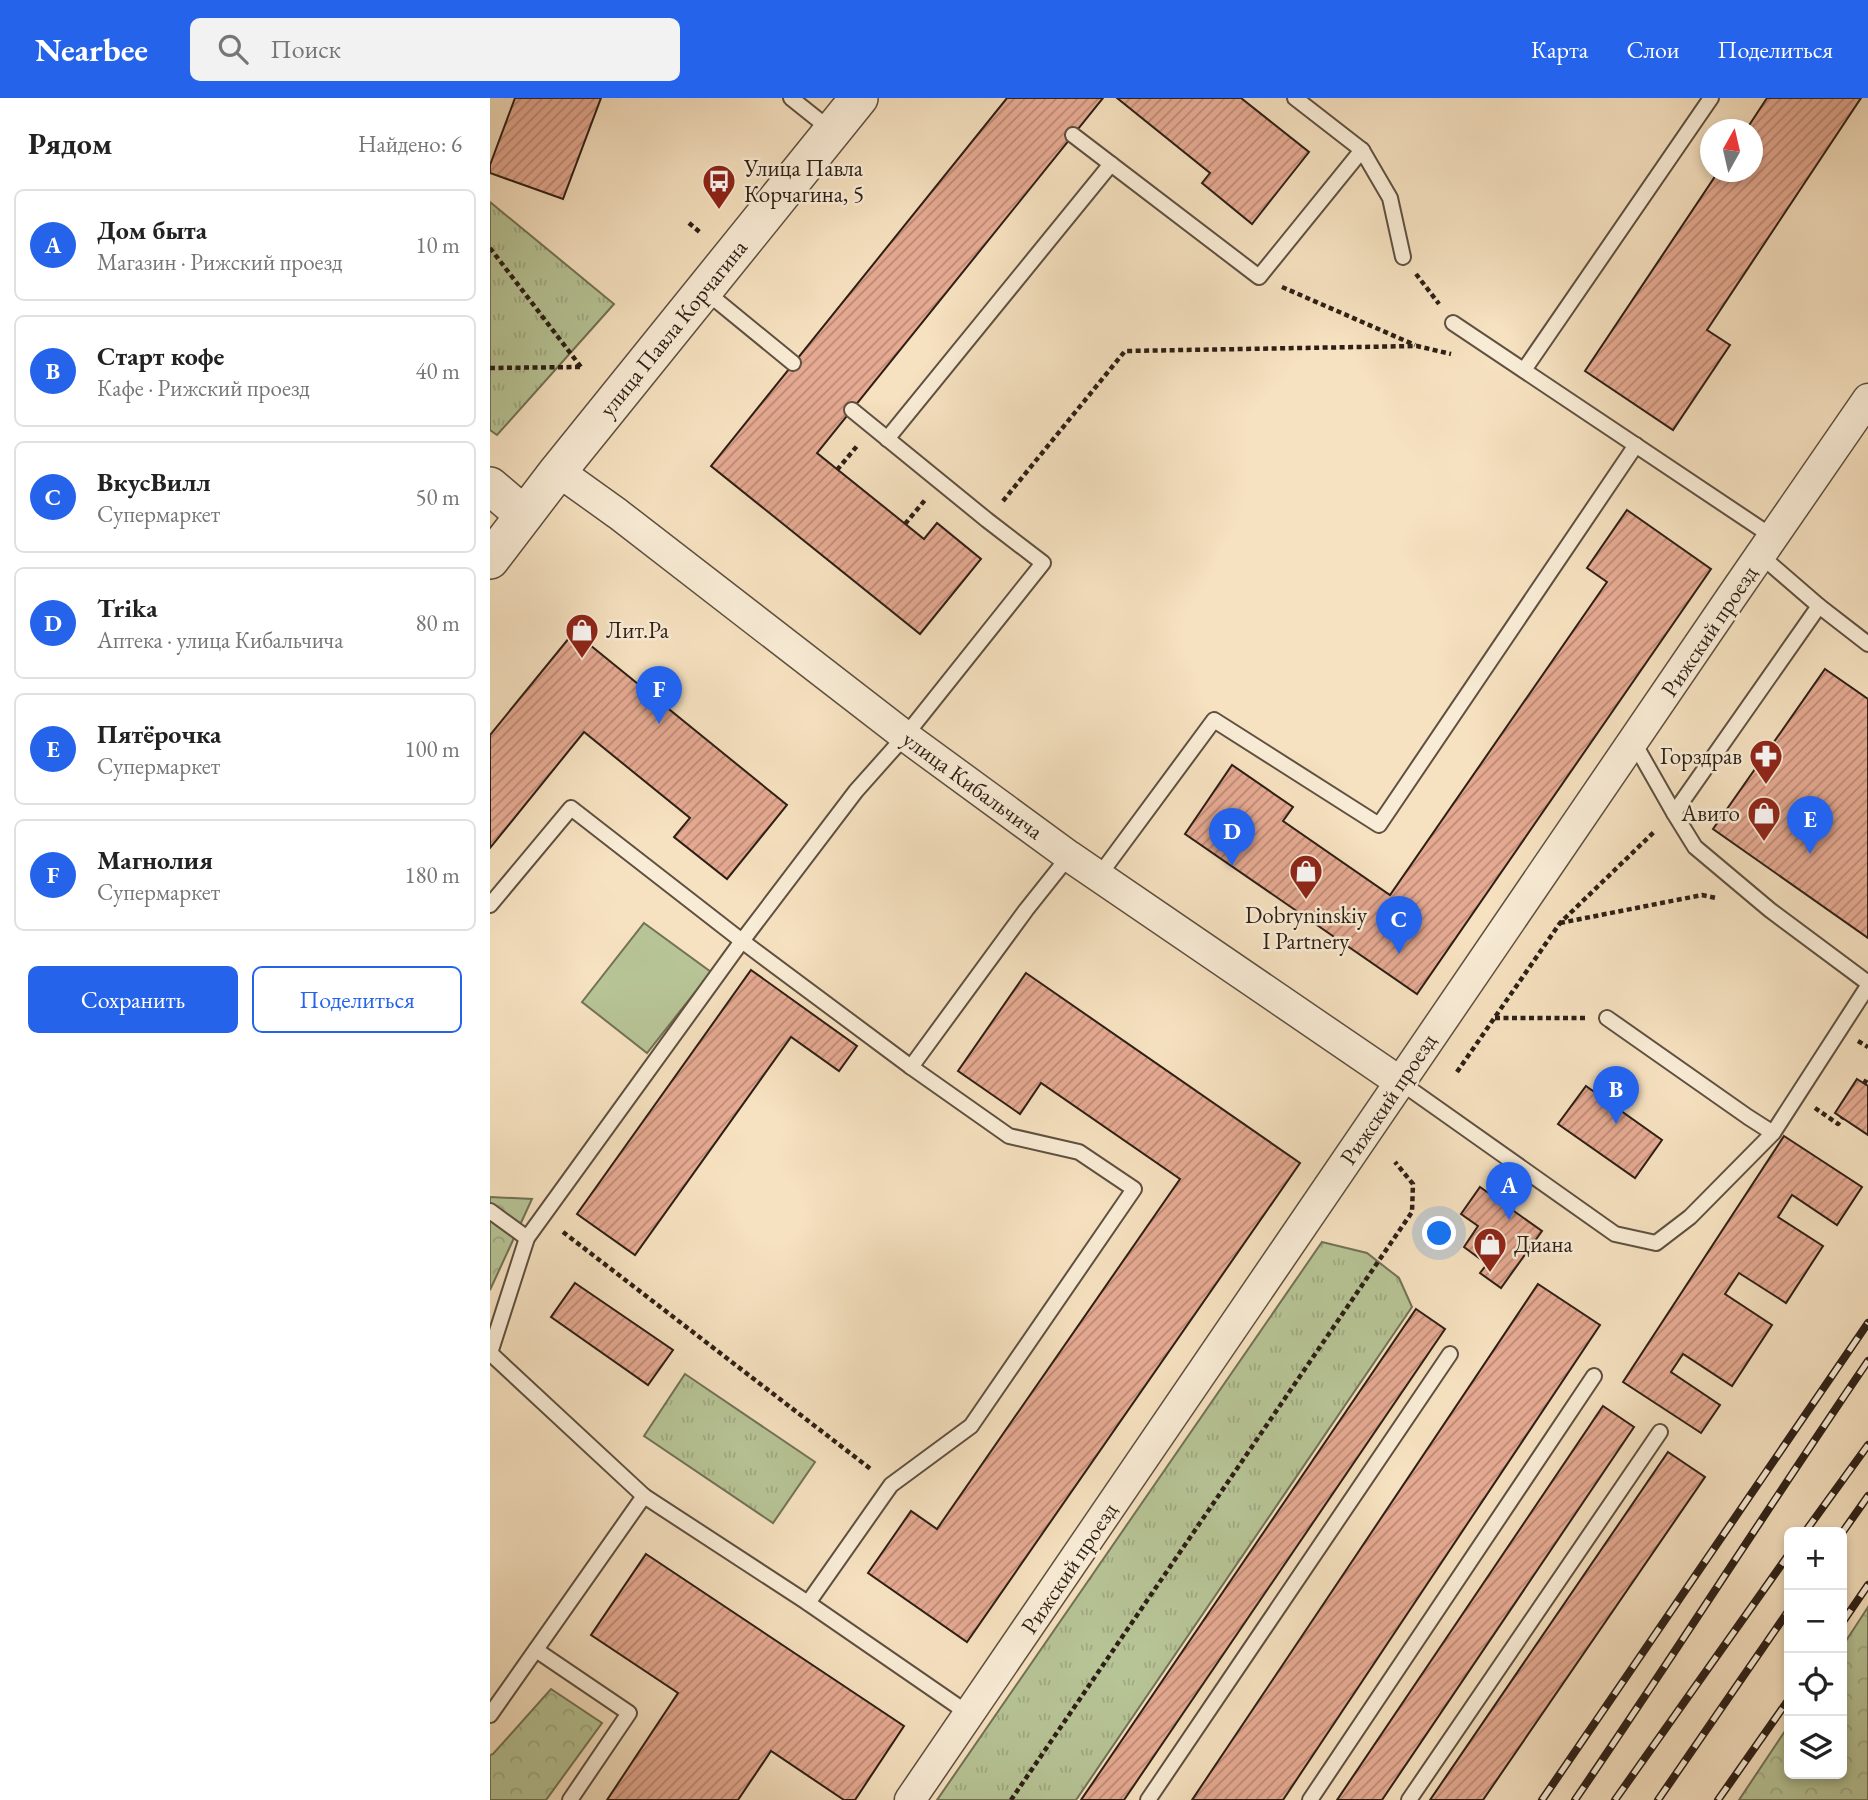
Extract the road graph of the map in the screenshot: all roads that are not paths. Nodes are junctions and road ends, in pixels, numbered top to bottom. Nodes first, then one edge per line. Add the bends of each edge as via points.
1 (791, 98) edge
2 (859, 98) edge
3 (1295, 98) edge
4 (1711, 98) edge
5 (832, 131) junction
6 (1073, 135) dead end
7 (1362, 150) junction
8 (1111, 164) junction
9 (1403, 257) road end
10 (704, 290) junction
11 (1453, 323) road end
12 (793, 363) dead end
13 (1524, 370) junction
14 (1868, 399) edge
15 (852, 410) dead end
16 (887, 439) junction
17 (1636, 446) junction
18 (558, 471) junction
19 (490, 486) edge
20 (524, 515) junction
21 (1766, 546) junction
22 (490, 559) edge
23 (1819, 606) junction
24 (1868, 644) edge
25 (905, 736) junction
26 (1633, 741) junction
27 (1674, 813) junction
28 (1069, 856) junction
29 (1098, 877) junction
30 (490, 905) edge
31 (742, 941) junction
32 (1868, 984) edge
33 (1608, 1018) road end
34 (911, 1067) junction
35 (1400, 1082) junction
36 (1773, 1133) junction
37 (490, 1211) edge
38 (527, 1238) junction
39 (1450, 1354) dead end
40 (1594, 1376) dead end
41 (1660, 1432) dead end
42 (644, 1496) junction
43 (808, 1603) junction
44 (536, 1650) junction
45 (969, 1714) junction
46 (490, 1715) edge
47 (570, 1800) edge
48 (910, 1800) edge
49 (1148, 1800) edge
50 (1310, 1800) edge
51 (1409, 1800) edge

1 - 5 lane
2 - 5 street, улица Павла Корчагина
3 - 7 lane
4 - 13 lane
5 - 10 street, улица Павла Корчагина
6 - 8 lane
7 - 8 lane via 1259,277
7 - 9 lane via 1390,198
8 - 16 lane
10 - 12 lane
10 - 18 street, улица Павла Корчагина
11 - 13 lane
13 - 17 lane
14 - 21 street, Рижский проезд
15 - 16 lane
16 - 25 lane via 1043,564
17 - 21 lane
17 - 29 lane via 1379,825 1214,720
18 - 20 street, улица Павла Корчагина
18 - 25 street, улица Кибальчича
19 - 20 street
20 - 22 street, улица Павла Корчагина
21 - 23 lane
21 - 26 street, Рижский проезд
23 - 24 lane
23 - 27 lane
25 - 28 street, улица Кибальчича
25 - 31 lane via 856,791
26 - 27 lane
26 - 35 street, Рижский проезд
27 - 32 lane via 1695,848
28 - 29 street, улица Кибальчича
28 - 34 lane
29 - 35 street, улица Кибальчича
30 - 31 lane via 570,808
31 - 34 lane
31 - 38 lane
32 - 36 lane
33 - 36 lane
34 - 43 lane via 1009,1136 1079,1152 1135,1189 971,1426 891,1485
35 - 36 lane via 1615,1234 1656,1243 1690,1217
35 - 45 street, Рижский проезд
37 - 38 lane
38 - 42 lane via 490,1353
39 - 49 lane
40 - 50 lane
41 - 51 lane
42 - 43 lane
42 - 44 lane
43 - 45 lane
44 - 46 lane
44 - 47 lane via 629,1713
45 - 48 street, Рижский проезд

